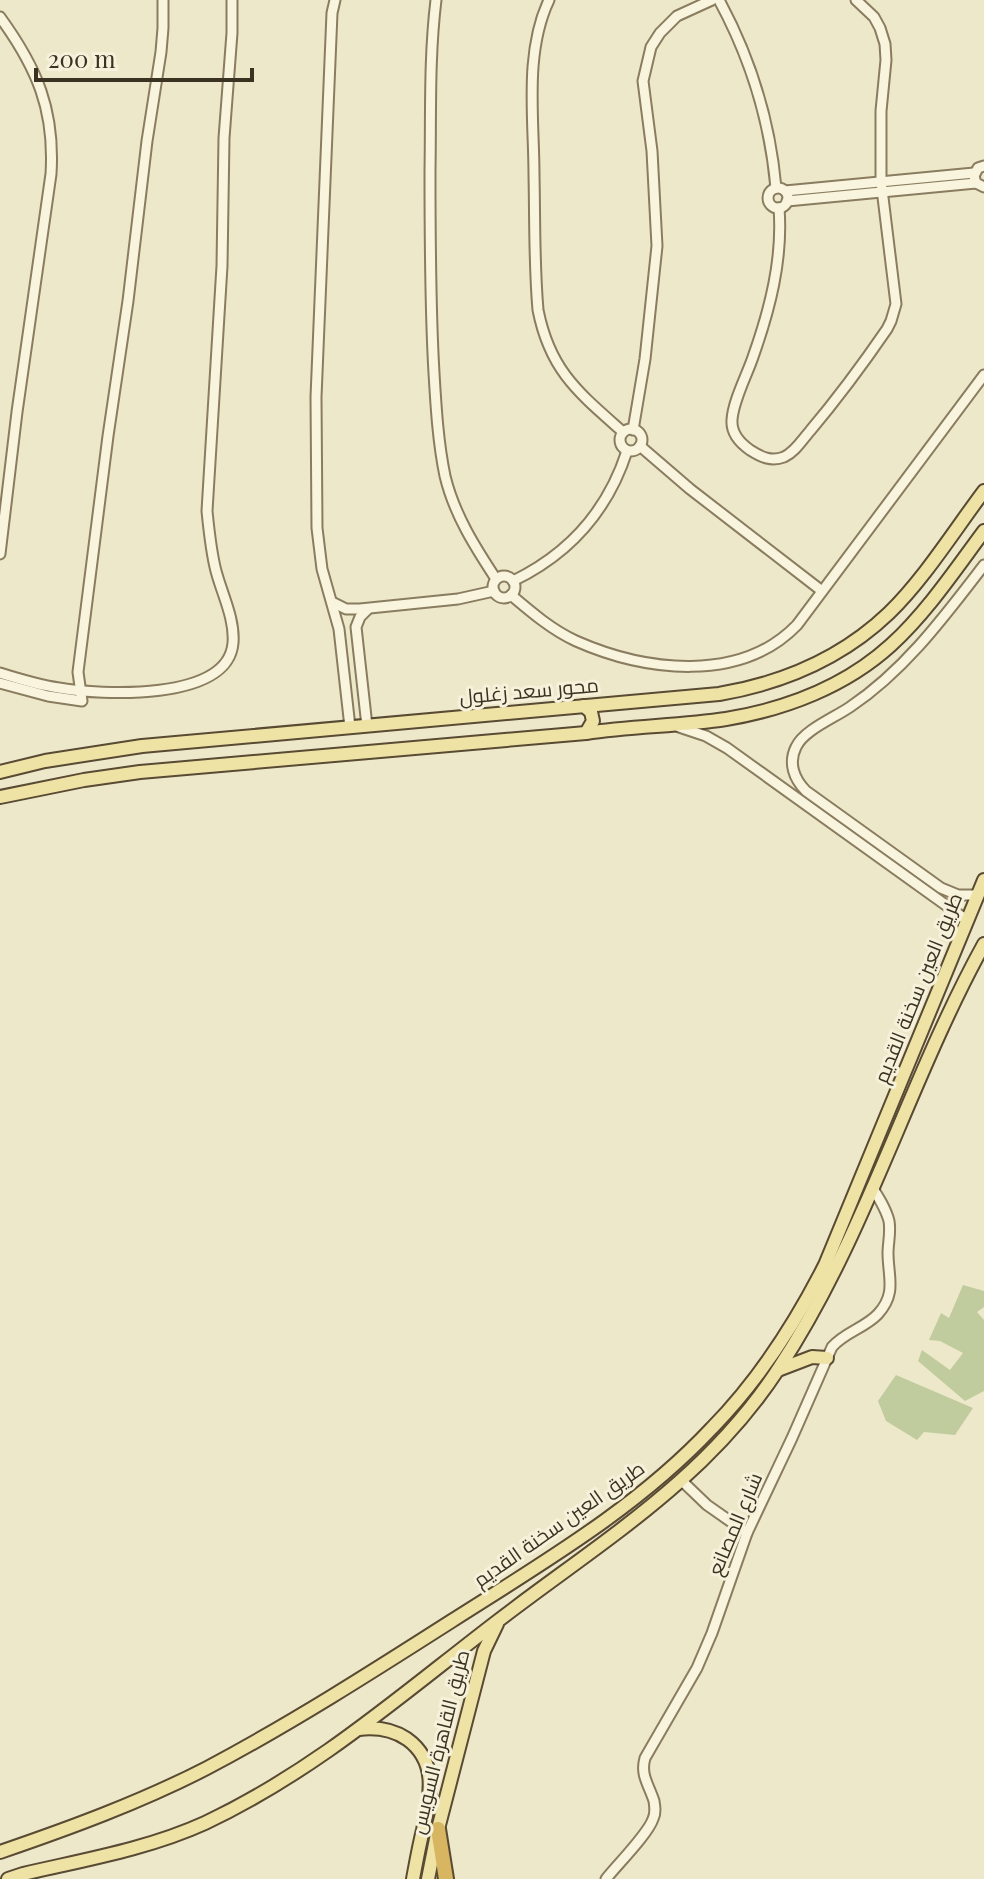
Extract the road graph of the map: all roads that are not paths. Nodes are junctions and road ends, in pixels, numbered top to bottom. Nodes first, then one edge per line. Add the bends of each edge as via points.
1 (163, 0) edge
2 (232, 0) edge
3 (335, 0) edge
4 (436, 0) edge
5 (549, 0) edge
6 (712, 0) edge
7 (719, 0) edge
8 (856, 0) edge
9 (0, 17) edge
10 (984, 166) edge
11 (978, 181) edge
12 (882, 186) junction
13 (782, 197) junction
14 (984, 375) edge
15 (628, 431) junction
16 (640, 446) junction
17 (627, 451) junction
18 (984, 491) edge
19 (984, 531) edge
20 (0, 554) edge
21 (984, 565) edge
22 (496, 579) junction
23 (513, 581) junction
24 (494, 591) junction
25 (822, 591) junction
26 (511, 595) junction
27 (332, 602) junction
28 (368, 609) junction
29 (356, 627) junction
30 (339, 629) junction
31 (78, 672) junction
32 (0, 673) edge
33 (0, 683) edge
34 (56, 688) junction
35 (82, 691) junction
36 (615, 703) junction
37 (584, 706) junction
38 (672, 725) junction
39 (367, 726) junction
40 (350, 727) junction
41 (611, 729) junction
42 (586, 733) junction
43 (0, 772) edge
44 (0, 797) edge
45 (984, 880) edge
46 (978, 895) junction
47 (968, 921) junction
48 (984, 944) edge
49 (872, 1187) junction
50 (827, 1358) junction
51 (778, 1370) junction
52 (682, 1481) junction
53 (747, 1533) junction
54 (500, 1619) junction
55 (359, 1729) junction
56 (438, 1829) junction
57 (0, 1852) edge
58 (8, 1879) edge
59 (413, 1879) edge
60 (428, 1879) edge
61 (446, 1879) edge
62 (606, 1879) edge

1 - 31 street via 161,52
2 - 35 street via 207,511 232,631 231,651 220,669 167,689
3 - 27 street via 316,397 317,528
4 - 22 street via 429,240 438,427 455,507
5 - 15 street via 536,40 533,84 538,310 560,369 585,398
6 - 15 street via 677,16 660,33 643,81 657,246 647,344
7 - 13 street via 759,94
8 - 12 street via 874,17 885,44
9 - 20 street via 41,90 52,157
10 - 11 street via 978,168
11 - 12 street
12 - 13 street
12 - 13 street via 896,295 891,321 794,450 771,459 745,446 735,436 732,422 776,277
14 - 25 street
15 - 16 street via 640,435
15 - 17 street via 620,443
16 - 17 street
16 - 25 street
17 - 23 street via 613,487 585,529 547,562
18 - 36 main road, محور سعد زغلول via 909,591 859,638 824,661 746,689
19 - 38 main road via 910,626 847,677 762,711
21 - 46 street via 906,660 853,705 808,732 793,757 802,787 941,888
22 - 23 street via 507,576
22 - 24 street
23 - 26 street
24 - 26 street via 502,597
24 - 28 street
25 - 26 street via 789,633 768,648 738,660 694,666 636,661 575,641
27 - 28 street via 346,609
27 - 30 street
28 - 29 street
29 - 30 street
29 - 39 street
30 - 40 street
31 - 34 street
31 - 35 street
32 - 34 street
33 - 35 street via 82,701
34 - 35 street
36 - 37 main road, محور سعد زغلول
36 - 41 main road via 606,715
37 - 39 main road, محور سعد زغلول
37 - 42 main road via 593,721
38 - 41 main road
38 - 47 street via 727,748
39 - 40 main road, محور سعد زغلول
40 - 43 main road, محور سعد زغلول via 142,746
41 - 42 main road
42 - 44 main road via 140,772
45 - 46 main road, طريق العين سخنة القديم
46 - 47 main road, طريق العين سخنة القديم
47 - 57 main road, طريق العين سخنة القديم via 811,1293 736,1402 682,1459 594,1529 286,1724 170,1785
48 - 49 main road, طريق العين سخنة القديم
49 - 50 street, شارع المصانع via 889,1221 890,1292 878,1314 839,1340
49 - 51 main road, طريق العين سخنة القديم via 827,1286
50 - 51 main road via 812,1357
50 - 53 street, شارع المصانع
51 - 52 main road, طريق العين سخنة القديم
52 - 53 street
52 - 54 main road, طريق العين سخنة القديم
53 - 62 street, شارع المصانع via 701,1660 645,1758 642,1772 655,1816
54 - 55 main road, طريق العين سخنة القديم
54 - 56 main road, طريق القاهرة السويس via 484,1651
55 - 58 main road, طريق العين سخنة القديم via 260,1795 202,1824 169,1838
55 - 59 main road, طريق القاهرة السويس via 397,1733 416,1747 428,1767 431,1790
56 - 60 main road, طريق القاهرة السويس
56 - 61 highway

